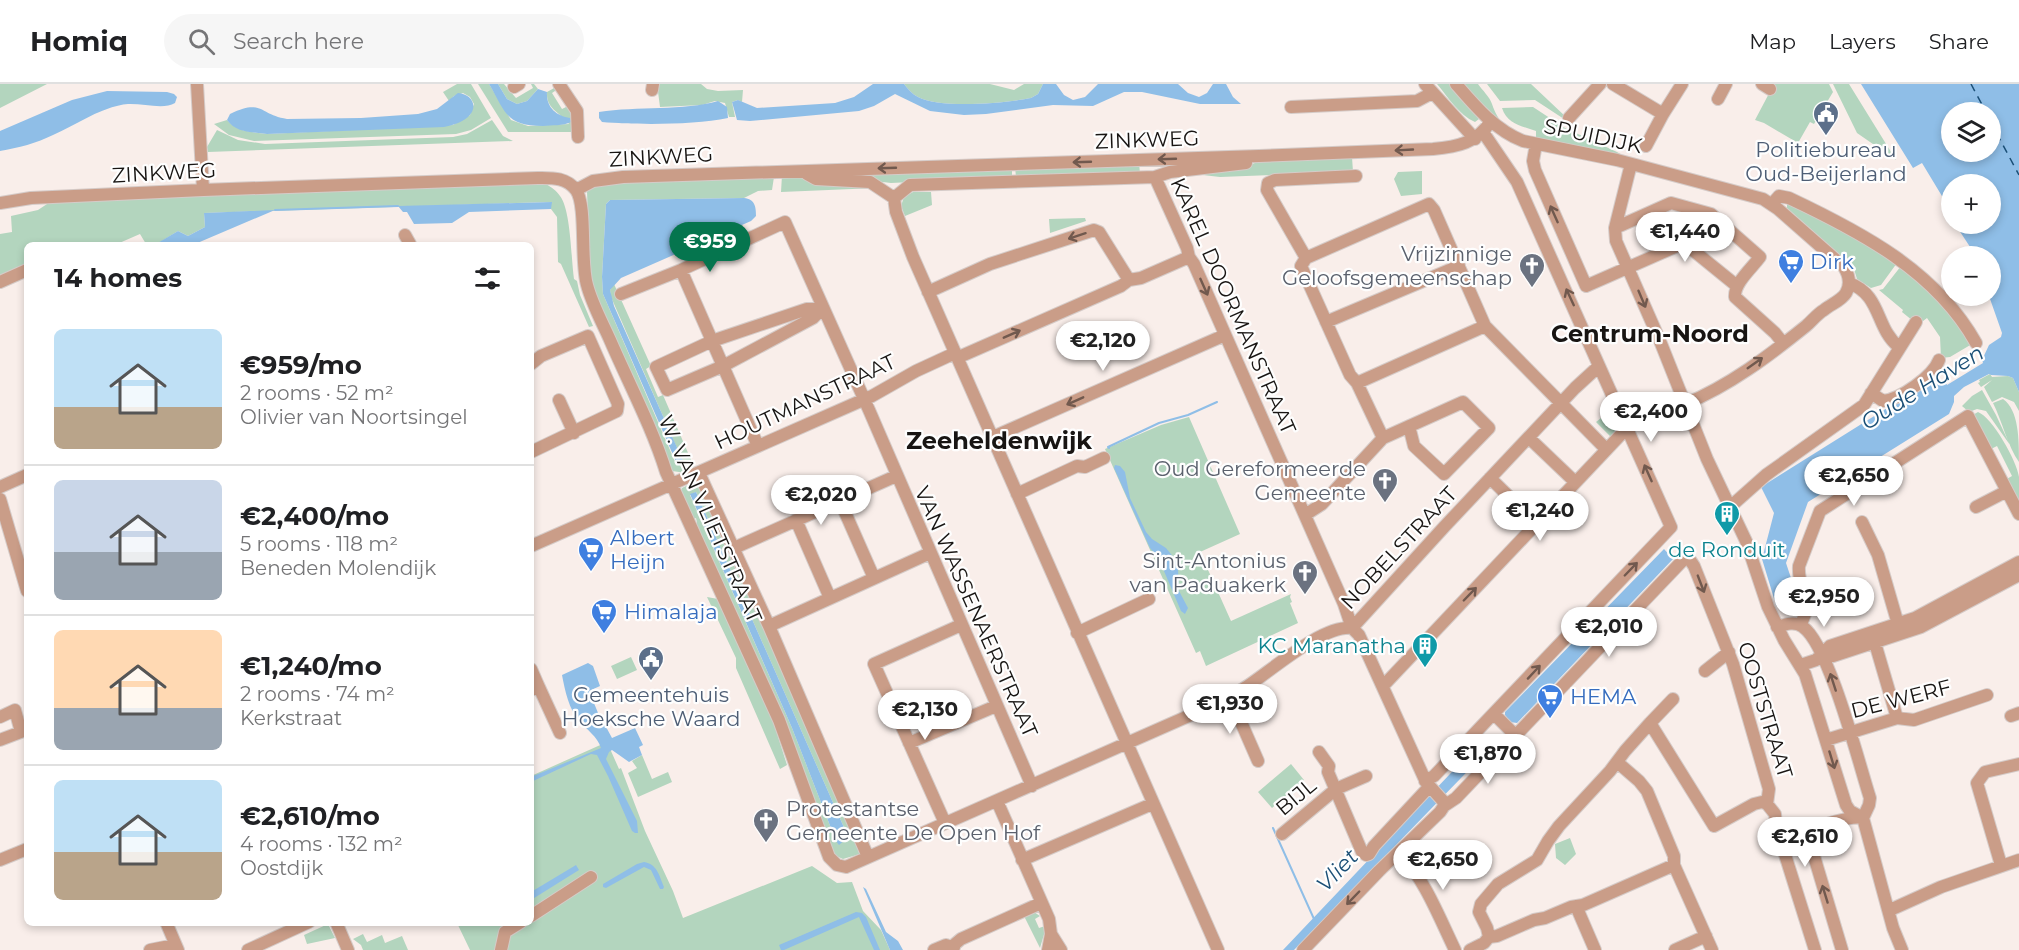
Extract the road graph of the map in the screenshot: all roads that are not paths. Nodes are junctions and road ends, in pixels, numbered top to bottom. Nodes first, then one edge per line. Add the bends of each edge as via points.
1 (197, 84) edge
2 (559, 84) edge
3 (1456, 84) edge
4 (1600, 84) edge
5 (1613, 84) edge
6 (1682, 84) edge
7 (1726, 84) edge
8 (1428, 89) edge
9 (1718, 99) dead end
10 (1291, 107) dead end
11 (1664, 114) junction
12 (1569, 118) dead end
13 (1491, 121) junction
14 (1479, 135) junction
15 (578, 137) dead end
16 (1646, 146) dead end
17 (1535, 149) junction
18 (1259, 156) junction
19 (1631, 164) junction
20 (800, 171) junction
21 (1155, 177) junction
22 (1356, 177) dead end
23 (203, 190) junction
24 (576, 190) junction
25 (894, 198) junction
26 (0, 203) edge
27 (1772, 204) junction
28 (1616, 228) junction
29 (1189, 257) junction
30 (1306, 258) junction
31 (1460, 266) junction
32 (1628, 268) junction
33 (681, 270) junction
34 (24, 271) edge
35 (1130, 280) junction
36 (0, 282) edge
37 (1849, 283) junction
38 (1737, 286) junction
39 (928, 292) junction
40 (621, 294) dead end
41 (823, 308) junction
42 (1326, 322) junction
43 (1916, 322) dead end
44 (1485, 326) junction
45 (1225, 335) junction
46 (712, 341) junction
47 (1783, 343) junction
48 (1976, 343) dead end
49 (1899, 347) junction
50 (957, 355) junction
51 (1939, 360) dead end
52 (534, 362) edge
53 (723, 366) junction
54 (1599, 366) junction
55 (1357, 383) junction
56 (1872, 393) junction
57 (862, 399) junction
58 (559, 400) dead end
59 (1685, 404) junction
60 (1560, 405) junction
61 (1409, 426) junction
62 (1628, 428) junction
63 (574, 433) junction
64 (993, 437) junction
65 (1383, 438) junction
66 (1529, 438) junction
67 (758, 446) junction
68 (1606, 449) junction
69 (534, 451) edge
70 (1104, 458) dead end
71 (699, 473) junction
72 (24, 476) edge
73 (896, 476) junction
74 (1490, 478) junction
75 (1572, 479) dead end
76 (672, 485) junction
77 (0, 487) edge
78 (2007, 491) junction
79 (1017, 494) junction
80 (0, 499) edge
81 (840, 501) junction
82 (1730, 507) junction
83 (1976, 507) dead end
84 (2019, 514) edge
85 (1305, 515) junction
86 (796, 520) junction
87 (1862, 522) dead end
88 (1537, 524) junction
89 (534, 545) edge
90 (734, 548) junction
91 (930, 553) junction
92 (2015, 571) edge
93 (874, 578) junction
94 (24, 581) edge
95 (830, 598) junction
96 (1149, 599) dead end
97 (961, 625) junction
98 (1800, 625) junction
99 (769, 626) junction
100 (1777, 627) junction
101 (1352, 628) junction
102 (1900, 629) junction
103 (1077, 633) junction
104 (1875, 643) junction
105 (1729, 652) junction
106 (1823, 654) junction
107 (1801, 665) junction
108 (1706, 671) dead end
109 (1383, 686) junction
110 (534, 687) edge
111 (1987, 695) dead end
112 (1230, 697) junction
113 (1673, 699) dead end
114 (996, 705) junction
115 (1494, 714) junction
116 (0, 717) edge
117 (1897, 718) junction
118 (1650, 723) junction
119 (1849, 732) junction
120 (560, 733) dead end
121 (1515, 735) junction
122 (0, 740) edge
123 (1826, 740) junction
124 (909, 743) junction
125 (1127, 744) junction
126 (1319, 752) dead end
127 (1258, 762) dead end
128 (1617, 762) junction
129 (2019, 764) edge
130 (1366, 776) dead end
131 (1032, 786) junction
132 (1429, 786) junction
133 (1336, 789) junction
134 (997, 801) junction
135 (1443, 803) junction
136 (1152, 804) junction
137 (1767, 804) junction
138 (1863, 818) junction
139 (945, 823) junction
140 (1282, 834) dead end
141 (24, 850) edge
142 (1400, 853) junction
143 (868, 857) junction
144 (0, 860) edge
145 (1022, 860) junction
146 (2019, 860) edge
147 (1674, 865) junction
148 (2001, 865) junction
149 (591, 877) dead end
150 (1041, 903) junction
151 (1576, 906) junction
152 (1890, 910) junction
153 (534, 914) edge
154 (168, 926) edge
155 (300, 926) edge
156 (338, 926) edge
157 (515, 926) edge
158 (1051, 934) junction
159 (1706, 936) junction
160 (1489, 937) junction
161 (176, 947) edge
162 (953, 949) edge
163 (150, 950) edge
164 (248, 950) edge
165 (348, 950) edge
166 (501, 950) edge
167 (934, 950) edge
168 (1048, 950) edge
169 (1061, 950) edge
170 (1218, 950) edge
171 (1303, 950) edge
172 (1455, 950) edge
173 (1470, 950) edge
174 (1595, 950) edge
175 (1675, 950) edge
176 (1712, 950) edge
177 (1815, 950) edge
178 (1842, 950) edge
179 (1902, 950) edge

1 - 23 street
2 - 15 street via 577,111
3 - 13 street, SPUIDIJK
4 - 12 street
5 - 11 street
6 - 11 street
7 - 9 street
8 - 10 street via 1417,101
8 - 14 street via 1468,130
11 - 16 street
13 - 14 street
13 - 17 street, SPUIDIJK
14 -> 18 street, ZINKWEG via 1461,145 1440,148
54 -> 14 street via 1517,182
17 - 19 street, SPUIDIJK
32 -> 17 street via 1586,286 1538,177 1533,161
18 -> 20 street, ZINKWEG
18 - 21 street, ZINKWEG via 1238,165
19 - 27 street, SPUIDIJK via 1755,196
19 - 28 street
20 - 24 street, ZINKWEG via 623,177 593,181
20 - 25 street via 816,179 870,182
21 - 25 street, ZINKWEG via 910,186
21 - 29 street, KAREL DOORMANSTRAAT
22 - 30 street via 1268,183 1267,190
23 - 24 street, ZINKWEG via 548,178 568,182
23 - 26 street, ZINKWEG via 30,198
24 - 76 street, W. VAN VLIETSTRAAT via 581,201 587,285
25 - 39 street
27 - 37 street, SPUIDIJK via 1844,267
27 - 48 street via 1778,196 1789,198 1886,250 1937,291
28 - 32 street via 1616,241
28 - 38 street via 1668,203 1709,213 1760,257
29 - 35 street, HOUTMANSTRAAT
29 -> 45 street, KAREL DOORMANSTRAAT
30 - 31 street via 1429,204
30 - 42 street via 1301,266
31 - 42 street
31 - 44 street
32 - 38 street via 1684,243
32 -> 59 street
33 - 40 street
33 - 41 street, VAN WASSENAERSTRAAT via 785,222
33 - 46 street
34 - 36 street
35 -> 39 street via 1094,230 990,264
50 -> 35 street, HOUTMANSTRAAT
37 - 47 street via 1842,298
37 - 49 street, SPUIDIJK via 1867,293 1886,331
38 - 47 street via 1736,299
39 - 50 street
41 - 46 street via 807,309
41 - 53 street via 813,318
41 - 57 street, VAN WASSENAERSTRAAT
42 - 55 street
43 - 49 street
44 - 55 street
44 - 60 street
45 -> 64 street
45 - 85 street, KAREL DOORMANSTRAAT
46 - 53 street
46 - 53 street via 656,367 667,390
59 -> 47 street via 1727,382
49 - 56 street
50 - 57 street, HOUTMANSTRAAT
50 - 64 street
51 - 56 street via 1930,374 1893,398 1883,401
52 - 63 street via 588,336 618,404 617,411
53 - 67 street
54 - 60 street, NOBELSTRAAT
54 - 62 street
55 - 65 street
56 - 82 street via 1861,408 1766,475
57 - 67 street, HOUTMANSTRAAT
57 - 73 street, VAN WASSENAERSTRAAT
58 - 63 street
59 - 82 street
60 - 66 street, NOBELSTRAAT
60 - 68 street
61 - 61 street via 1414,446 1444,474 1489,428 1463,402
61 - 65 street
62 - 68 street
115 -> 62 street via 1671,527
63 - 69 street
64 - 79 street
65 - 85 street via 1322,504
66 - 74 street, NOBELSTRAAT
66 - 75 street
67 - 71 street, HOUTMANSTRAAT
68 - 88 street
70 - 79 street
71 - 76 street, HOUTMANSTRAAT
71 - 90 street
72 - 77 street
73 - 81 street
73 - 91 street, VAN WASSENAERSTRAAT
74 - 88 street
74 - 101 street, NOBELSTRAAT
76 - 89 street, HOUTMANSTRAAT
76 - 143 street, W. VAN VLIETSTRAAT via 779,720 830,860 846,867
78 - 83 street
78 - 84 street
78 - 98 street via 1968,416 1819,513 1798,566 1808,606
79 - 103 street
80 - 94 street
81 - 86 street
81 - 93 street
82 - 100 street
85 - 101 street, KAREL DOORMANSTRAAT
86 - 90 street
86 - 95 street
87 - 102 street via 1878,555
109 -> 88 street
90 - 99 street
91 - 93 street
91 - 97 street, VAN WASSENAERSTRAAT
92 - 102 street via 1952,604 1921,627
93 - 95 street
95 - 99 street
96 - 103 street
97 - 114 street, VAN WASSENAERSTRAAT
97 - 124 street via 874,664
98 - 100 street
98 - 106 street
99 - 143 street
100 - 107 street
101 - 109 street, KAREL DOORMANSTRAAT
101 - 112 street via 1310,642
102 - 104 street
102 - 106 street via 1830,646
103 - 125 street
104 - 106 street via 1833,656
104 - 117 street
105 - 108 street
121 -> 105 street, OOSTSTRAAT via 1687,558 1694,566
105 - 137 street, OOSTSTRAAT via 1769,789
106 - 107 street
119 -> 106 street
107 - 123 street
109 - 132 street, KAREL DOORMANSTRAAT
110 - 120 street
111 - 117 street, DE WERF via 1914,720
112 - 125 street
112 - 127 street
113 - 118 street
114 - 124 street
114 - 131 street, VAN WASSENAERSTRAAT
115 - 121 street
115 - 132 street
116 - 122 street via 15,710 21,732
117 - 119 street, DE WERF
118 - 128 street
118 - 137 street via 1714,826 1754,804
119 - 123 street, DE WERF
119 - 138 street via 1870,798
121 - 135 street via 1456,798
123 -> 138 street via 1846,805
124 - 139 street
125 - 131 street
125 - 136 street
126 - 133 street, BIJL via 1329,766
128 - 147 street via 1647,791 1674,856
128 - 160 street via 1555,831 1538,860 1502,881 1481,904 1479,912
129 - 148 street via 1985,772 1977,783
130 - 133 street
131 - 134 street
132 - 133 street, BIJL via 1366,855
132 - 135 street, KAREL DOORMANSTRAAT
133 - 140 street, BIJL
134 - 139 street
134 - 145 street
135 - 142 street via 1440,812
136 - 145 street
136 - 170 street
137 - 177 street, OOSTSTRAAT via 1775,814
138 - 152 street
178 -> 138 street via 1808,839 1813,830 1852,817
139 - 143 street
141 - 144 street
142 -> 171 street
142 - 172 street via 1418,877
145 - 150 street
146 - 148 street
147 - 151 street
147 - 159 street
148 - 152 street via 1941,886
149 - 153 street
150 - 158 street
150 - 162 street via 961,939
151 - 160 street
151 - 174 street
152 - 179 street
154 - 161 street
155 - 164 street
156 - 165 street
157 - 166 street via 505,932
158 - 168 street
158 - 169 street
159 - 175 street
159 - 176 street
160 - 173 street
161 - 163 street
162 - 167 street via 946,945

